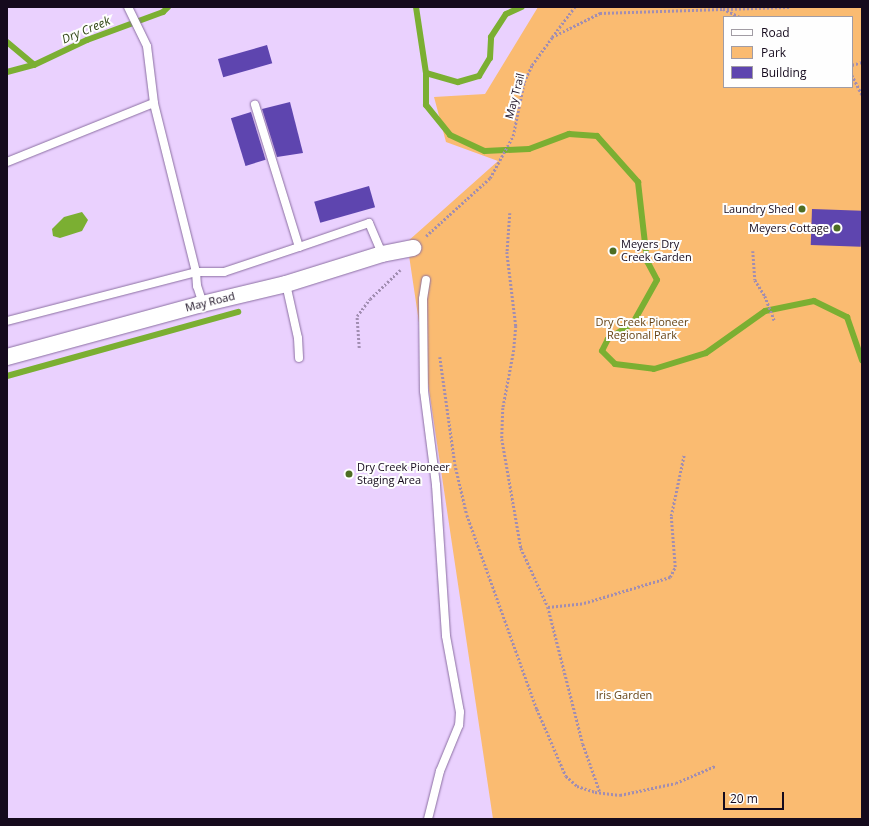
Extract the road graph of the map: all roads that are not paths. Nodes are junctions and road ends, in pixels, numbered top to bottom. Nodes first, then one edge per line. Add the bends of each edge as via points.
1 (128, 7) edge
2 (154, 103) junction
3 (255, 105) dead end
4 (7, 162) edge
5 (299, 247) junction
6 (413, 248) road end
7 (382, 254) junction
8 (196, 272) junction
9 (426, 280) dead end
10 (286, 284) junction
11 (203, 304) junction
12 (7, 321) edge
13 (7, 357) edge
14 (299, 358) dead end
15 (428, 819) edge

1 - 2 lane via 147,46
2 - 4 lane
2 - 8 lane
3 - 5 lane
5 - 7 lane via 369,223
5 - 8 lane via 224,272
6 - 7 street, May Road
7 - 10 street, May Road
8 - 11 lane via 197,286
8 - 12 lane
9 - 15 lane via 422,299 424,391 436,485 446,636 460,712 459,725 440,771
10 - 11 street, May Road
10 - 14 lane via 298,338
11 - 13 street, May Road

